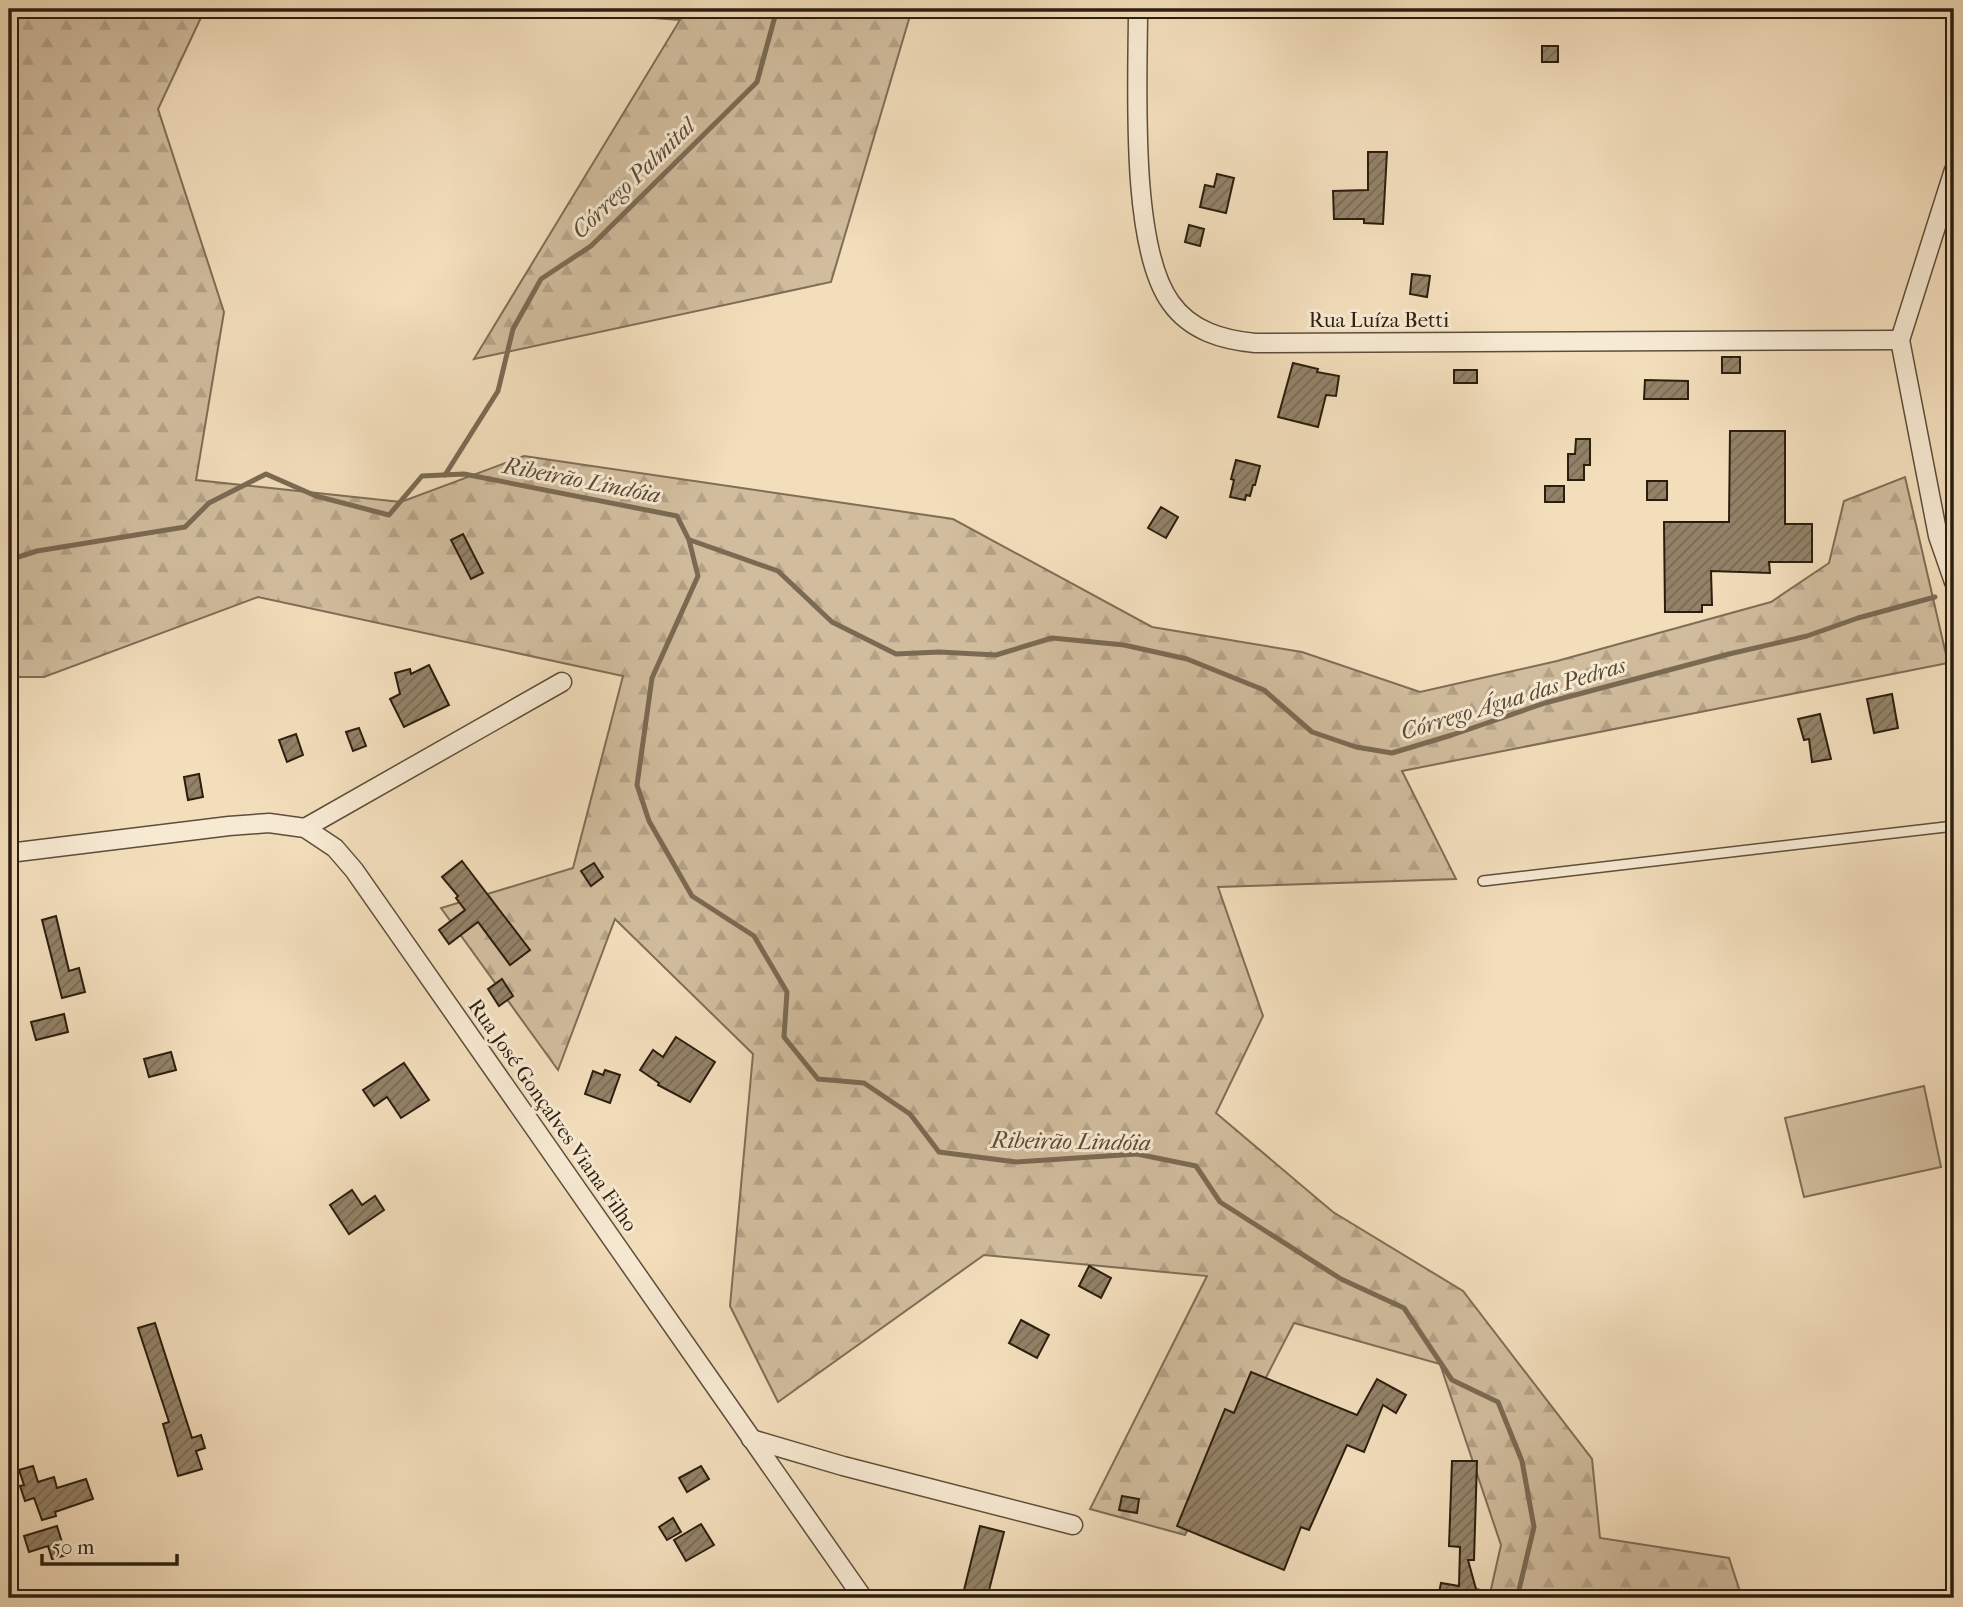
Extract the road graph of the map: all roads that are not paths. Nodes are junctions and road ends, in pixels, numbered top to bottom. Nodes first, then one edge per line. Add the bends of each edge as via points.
1 (1138, 9) edge
2 (1954, 170) edge
3 (1900, 340) junction
4 (1954, 582) edge
5 (562, 682) dead end
6 (1954, 826) edge
7 (305, 828) junction
8 (9, 853) edge
9 (1483, 881) dead end
10 (751, 1439) junction
11 (1073, 1525) dead end
12 (863, 1598) edge

1 - 3 street, Rua Luíza Betti via 1139,166 1147,240 1154,272 1171,304 1196,327 1229,341 1255,343
2 - 3 street
3 - 4 street via 1938,536
5 - 7 street
6 - 9 lane
7 - 8 street, Rua José Gonçalves Viana Filho via 269,823 229,825
7 - 10 street, Rua José Gonçalves Viana Filho via 335,848 354,870
10 - 11 street
10 - 12 street, Rua José Gonçalves Viana Filho

